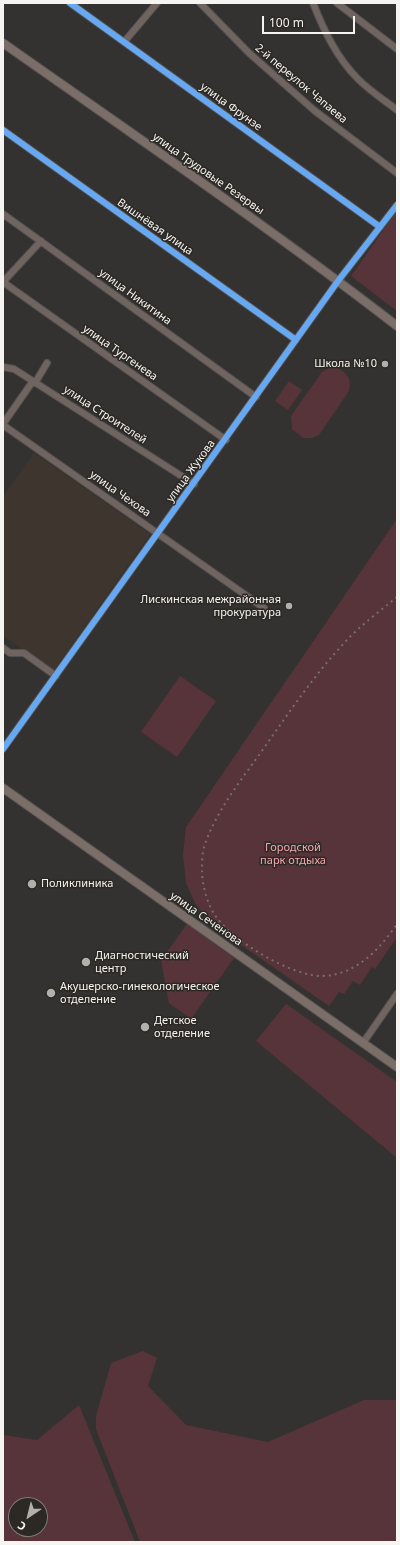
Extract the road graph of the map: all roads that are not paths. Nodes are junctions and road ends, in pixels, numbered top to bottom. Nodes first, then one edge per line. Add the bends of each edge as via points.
1 (70, 3) edge
2 (158, 3) edge
3 (200, 3) edge
4 (313, 3) edge
5 (337, 3) edge
6 (124, 42) junction
7 (3, 43) edge
8 (397, 49) edge
9 (397, 110) edge
10 (3, 130) edge
11 (397, 173) edge
12 (397, 205) edge
13 (3, 214) edge
14 (380, 227) junction
15 (40, 241) junction
16 (338, 281) junction
17 (3, 282) edge
18 (397, 326) edge
19 (296, 340) junction
20 (47, 363) dead end
21 (3, 367) edge
22 (34, 382) junction
23 (256, 397) junction
24 (3, 424) edge
25 (226, 440) junction
26 (194, 484) junction
27 (158, 533) junction
28 (264, 608) dead end
29 (3, 648) edge
30 (56, 676) junction
31 (3, 749) edge
32 (3, 788) edge
33 (397, 994) edge
34 (363, 1043) junction
35 (397, 1067) edge

1 - 6 street, улица Фрунзе
2 - 6 street
3 - 11 street, 2-й переулок Чапаева via 249,53 315,111
4 - 9 street via 331,43 344,64 359,80
5 - 8 street
6 - 14 street, улица Фрунзе
7 - 16 main road, улица Трудовые Резервы
10 - 19 street, Вишнёвая улица
12 - 14 street, улица Жукова
13 - 15 street, улица Никитина
14 - 16 street, улица Жукова
15 - 17 street
15 - 23 street, улица Никитина
16 - 18 main road, улица Трудовые Резервы
16 - 19 street, улица Жукова
17 - 25 street, улица Тургенева
19 - 23 street, улица Жукова
20 - 22 street
21 - 22 street, улица Строителей via 14,369
22 - 24 street
22 - 26 street, улица Строителей
23 - 25 street, улица Жукова
24 - 27 street, улица Чехова
25 - 26 street, улица Жукова
26 - 27 street, улица Жукова
27 - 28 street, улица Чехова
27 - 30 street, улица Жукова
29 - 30 street via 10,653 24,653
30 - 31 street, улица Жукова
32 - 34 main road, улица Сеченова
33 - 34 street
34 - 35 main road, улица Сеченова

